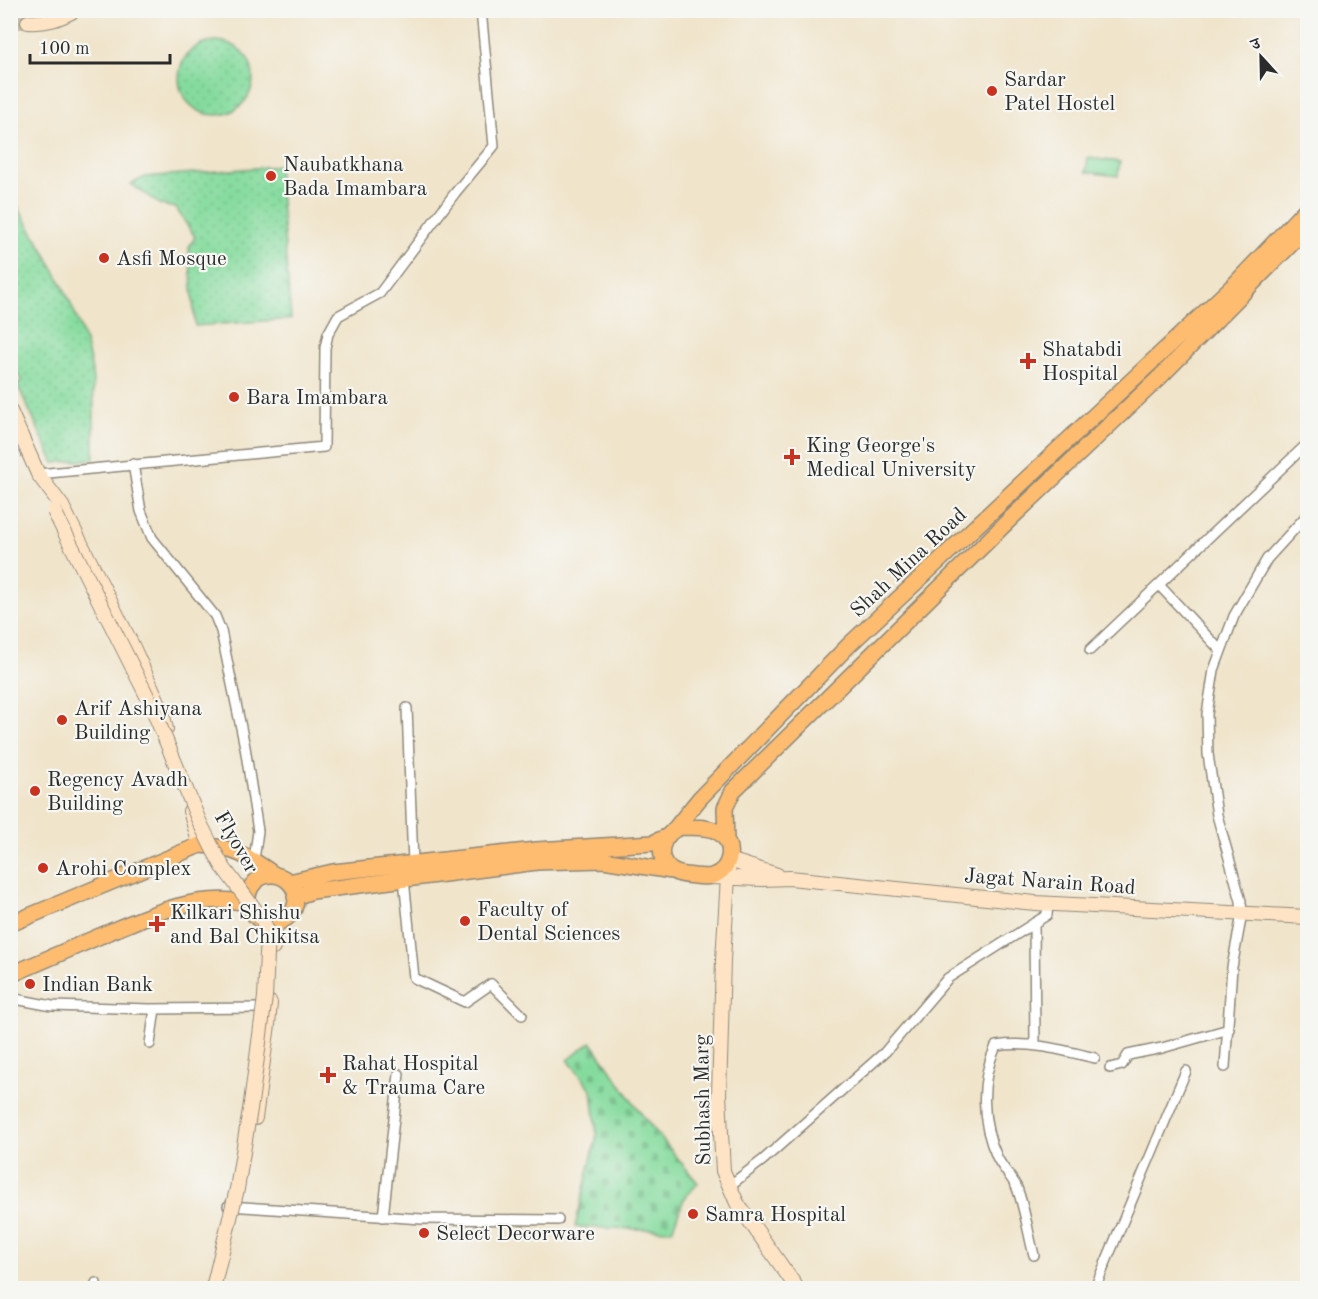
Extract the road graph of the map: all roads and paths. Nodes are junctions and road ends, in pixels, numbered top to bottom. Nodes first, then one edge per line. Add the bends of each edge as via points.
1 (75, 10) edge
2 (481, 10) edge
3 (28, 22) tunnel mouth
4 (1308, 207) edge
5 (1308, 227) edge
6 (1103, 406) junction
7 (10, 411) edge
8 (1115, 418) junction
9 (1308, 443) edge
10 (133, 464) junction
11 (38, 474) junction
12 (997, 507) junction
13 (1308, 514) edge
14 (1009, 520) junction
15 (927, 572) junction
16 (942, 585) junction
17 (1159, 585) junction
18 (1090, 650) dead end
19 (1221, 651) junction
20 (801, 694) junction
21 (407, 708) dead end
22 (816, 709) junction
23 (670, 833) junction
24 (726, 840) junction
25 (200, 845) junction
26 (729, 860) junction
27 (254, 861) junction
28 (493, 861) junction
29 (413, 863) junction
30 (672, 871) junction
31 (275, 875) junction
32 (710, 877) junction
33 (728, 878) junction
34 (790, 878) junction
35 (404, 879) junction
36 (292, 890) junction
37 (248, 903) junction
38 (1048, 904) junction
39 (1242, 914) junction
40 (1308, 917) edge
41 (258, 919) junction
42 (276, 923) junction
43 (1034, 923) junction
44 (10, 924) edge
45 (723, 960) junction
46 (10, 975) edge
47 (10, 998) edge
48 (155, 1009) junction
49 (264, 1009) junction
50 (522, 1015) dead end
51 (1229, 1029) junction
52 (150, 1044) dead end
53 (1035, 1045) junction
54 (1095, 1058) dead end
55 (1225, 1067) dead end
56 (1110, 1068) dead end
57 (1186, 1071) dead end
58 (399, 1074) dead end
59 (729, 1186) junction
60 (232, 1206) junction
61 (383, 1216) junction
62 (558, 1220) dead end
63 (1034, 1255) dead end
64 (207, 1288) edge
65 (213, 1288) edge
66 (218, 1288) edge
67 (797, 1288) edge
68 (1095, 1288) edge

1 - 3 main road via 53,20
2 - 10 street via 494,146 380,293 338,316 325,348 324,447
4 - 6 main road, Shah Mina Road via 1236,283
5 - 8 main road, Shah Mina Road
6 - 8 main road
6 - 12 main road, Shah Mina Road
7 - 11 main road
8 - 14 main road, Shah Mina Road
9 - 17 street
10 - 11 street
10 - 27 street via 141,511 152,538 215,616 221,631 255,810 258,831
11 - 25 main road via 62,506 160,708
11 - 65 main road, Flyover, bridge via 150,702 214,851 268,932 265,997 252,1103 237,1189
12 - 14 main road
12 - 15 main road, Shah Mina Road
13 - 19 street via 1267,559 1234,616
14 - 16 main road, Shah Mina Road
15 - 16 main road
15 - 20 main road, Shah Mina Road
16 - 22 main road, Shah Mina Road
17 - 18 street
17 - 19 street
19 - 39 street via 1207,714 1209,754 1217,815
20 - 22 main road
20 - 23 main road, Shah Mina Road
21 - 29 street
22 - 24 main road, Shah Mina Road via 733,790 725,808
23 - 24 main road via 681,827 709,829
23 - 28 main road via 653,843 536,849
23 - 30 main road via 662,846 662,855
24 - 26 main road
25 - 27 main road via 223,846
25 - 44 main road
26 - 32 main road via 719,873
26 - 33 main road, Subhash Marg
26 - 34 main road, Jagat Narain Road
27 - 31 main road
28 - 29 main road
28 - 30 main road via 603,860
28 - 35 main road
29 - 36 main road via 333,872
30 - 32 main road
31 - 36 main road
31 - 37 main road via 260,878 252,885
32 - 33 main road, Jagat Narain Road
32 - 45 main road, Subhash Marg via 718,890 718,943
33 - 34 main road, Jagat Narain Road
33 - 45 main road, Subhash Marg
34 - 38 main road, Jagat Narain Road
35 - 36 main road
35 - 50 street via 414,978 465,1002 490,984
36 - 42 main road via 292,913
37 - 41 main road
37 - 46 main road via 206,901 169,907
38 - 39 main road, Jagat Narain Road
38 - 43 street via 1047,915
39 - 40 main road, Jagat Narain Road
39 - 51 street via 1232,967
41 - 42 main road
41 - 49 main road via 262,933
42 - 49 main road
43 - 53 street
43 - 59 street via 948,978 885,1052
45 - 59 main road, Subhash Marg via 719,1095 723,1171
47 - 48 street via 52,1006
48 - 49 street
48 - 52 street
49 - 60 main road
51 - 55 street
51 - 56 street via 1128,1055 1122,1065
53 - 54 street
53 - 63 street via 996,1046 984,1088 988,1136 1017,1188
57 - 68 street
58 - 61 street
59 - 67 main road, Subhash Marg
60 - 61 street
60 - 64 main road
60 - 66 main road
61 - 62 street

